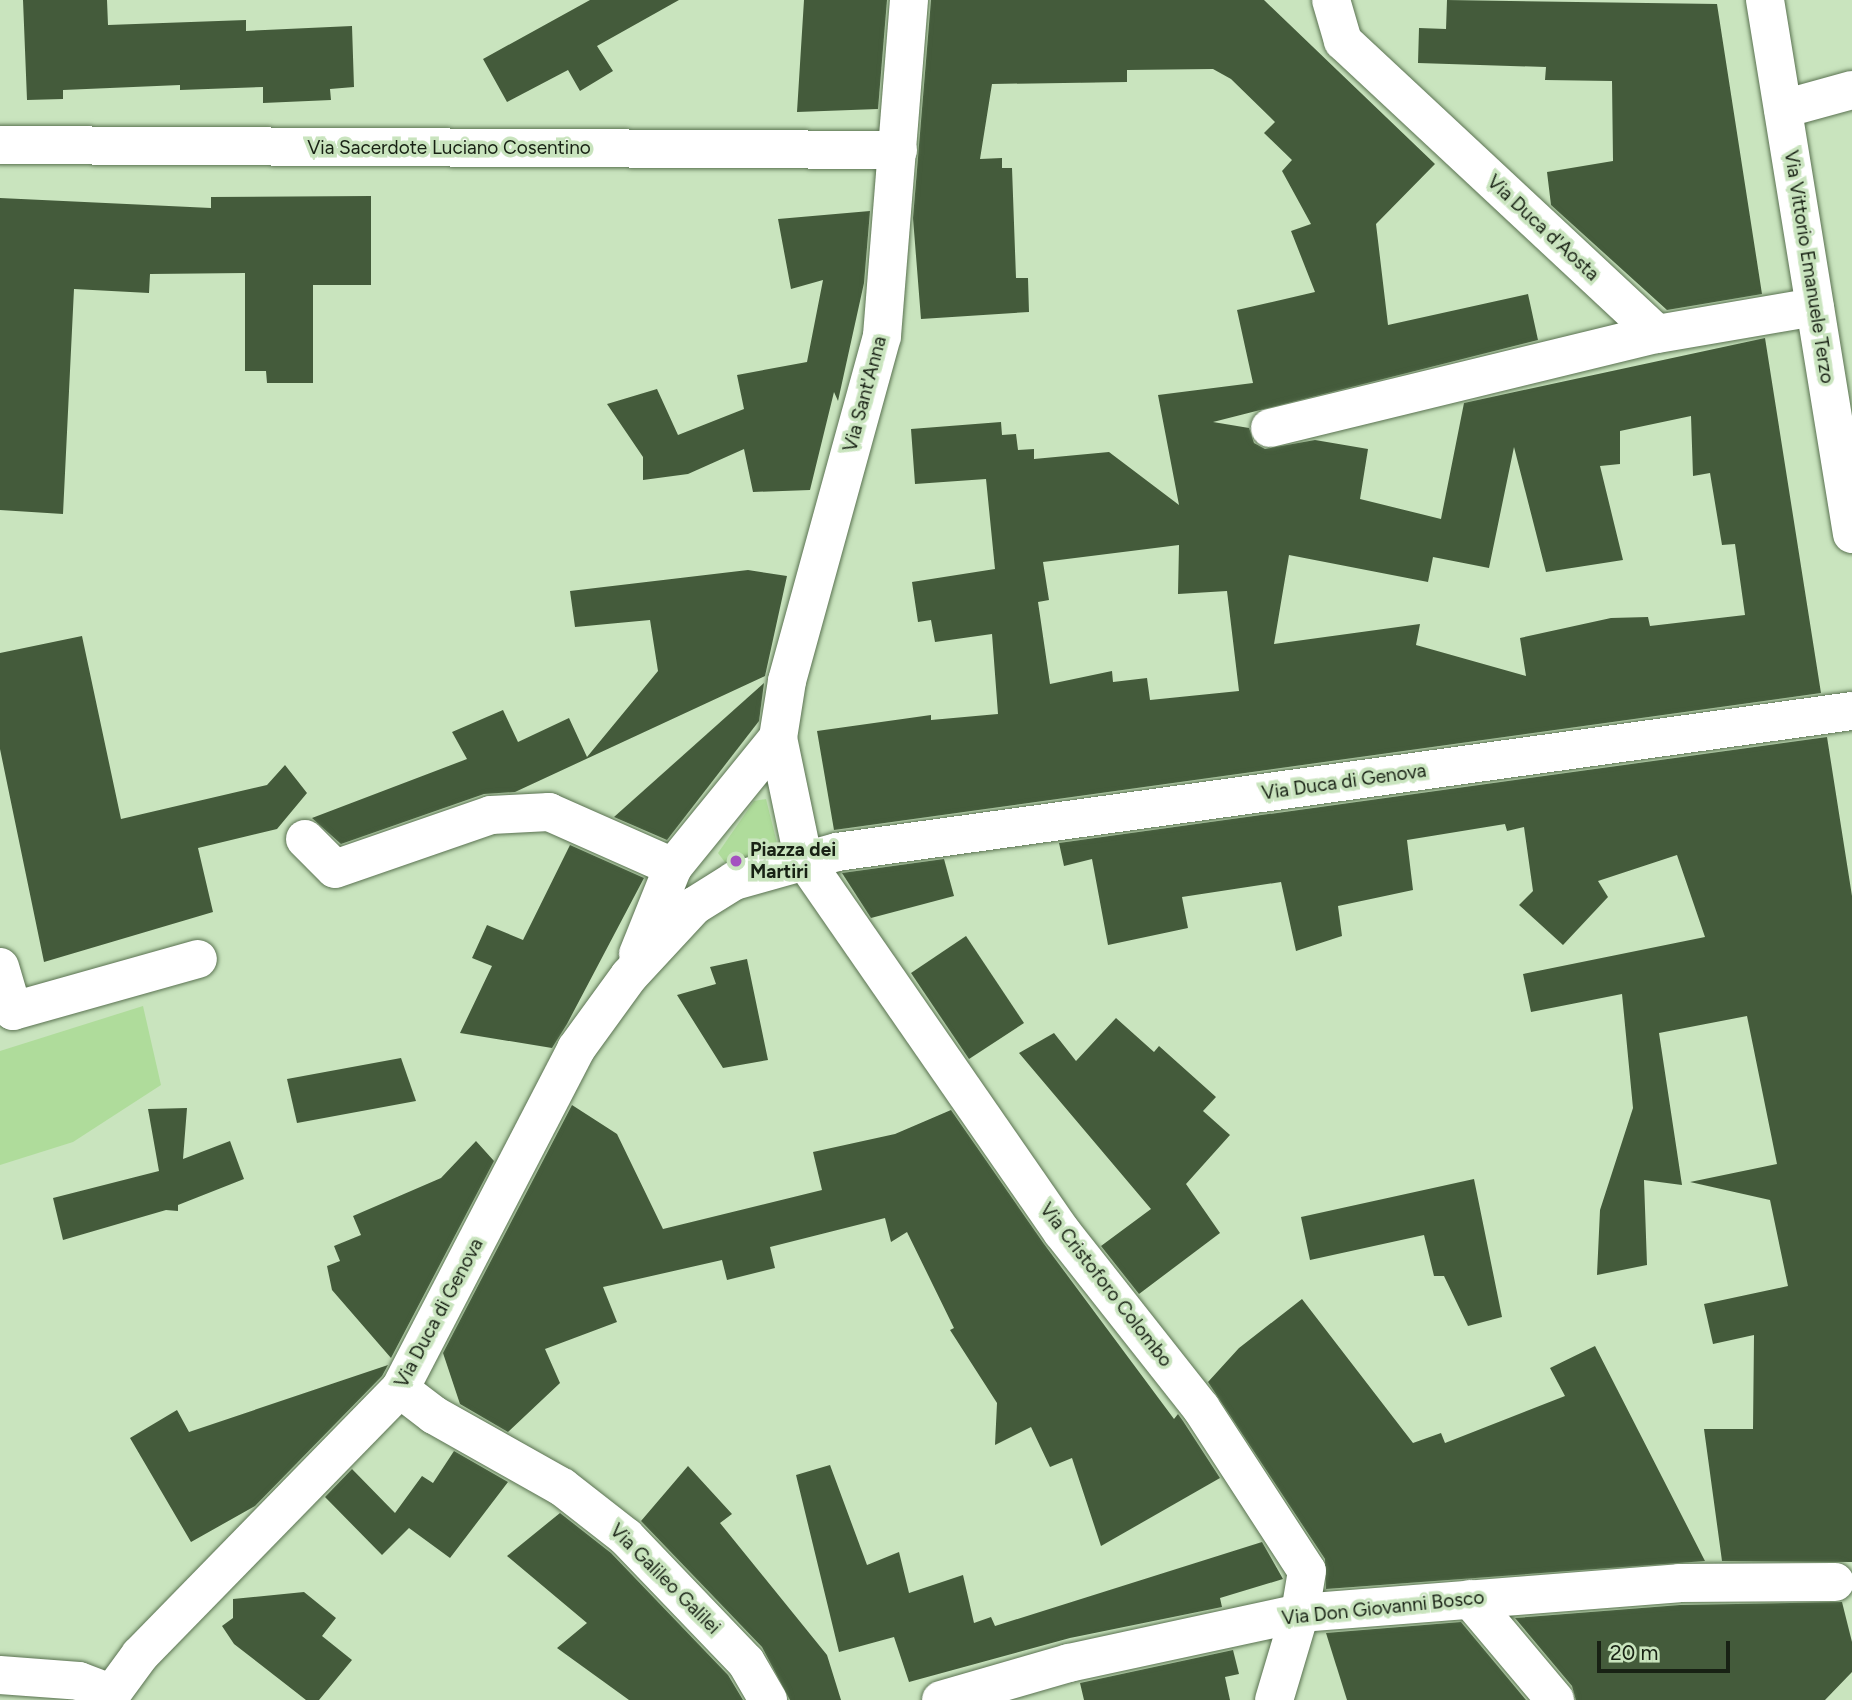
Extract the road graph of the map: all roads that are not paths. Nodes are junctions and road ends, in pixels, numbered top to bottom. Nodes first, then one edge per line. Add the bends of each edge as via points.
1 (909, 0) edge
2 (1331, 0) edge
3 (1765, 0) edge
4 (1852, 90) edge
5 (1852, 117) edge
6 (1785, 122) junction
7 (0, 145) edge
8 (898, 150) junction
9 (1815, 307) junction
10 (1657, 334) junction
11 (1270, 428) dead end
12 (1852, 534) edge
13 (1852, 711) edge
14 (778, 738) junction
15 (305, 838) dead end
16 (820, 855) junction
17 (673, 867) junction
18 (198, 959) dead end
19 (0, 967) edge
20 (628, 976) junction
21 (400, 1389) junction
22 (1835, 1582) dead end
23 (1470, 1599) junction
24 (1300, 1613) junction
25 (0, 1675) edge
26 (109, 1697) edge
27 (768, 1700) edge
28 (940, 1700) edge
29 (1274, 1700) edge
30 (1555, 1700) edge

1 - 8 street, Via Sant'Anna
2 - 10 street, Via Duca d'Aosta via 1343,41
3 - 6 street, Via Vittorio Emanuele Terzo
4 - 6 street
5 - 6 street
6 - 9 street, Via Vittorio Emanuele Terzo
7 - 8 street, Via Sacerdote Luciano Cosentino
8 - 14 street, Via Sant'Anna via 882,336 787,681
9 - 10 street
9 - 12 street, Via Vittorio Emanuele Terzo
10 - 11 street
13 - 16 street, Via Duca di Genova
14 - 16 street
14 - 17 street
15 - 17 street via 335,869 491,815 549,812
16 - 20 street, Via Duca di Genova via 734,881 694,906
16 - 24 street, Via Cristoforo Colombo via 825,891 1062,1232 1200,1408 1307,1571
17 - 20 street
18 - 19 street via 13,1012
20 - 21 street, Via Duca di Genova via 576,1049
21 - 26 street, Via Duca di Genova via 140,1655
21 - 27 street, Via Galileo Galilei via 435,1415 562,1487 626,1537 746,1662
22 - 23 street, Via Don Giovanni Bosco via 1679,1583
23 - 24 street, Via Don Giovanni Bosco
23 - 30 street
24 - 28 street, Via Don Giovanni Bosco via 1069,1663
24 - 29 street, Via Cristoforo Colombo
25 - 26 street via 79,1681

